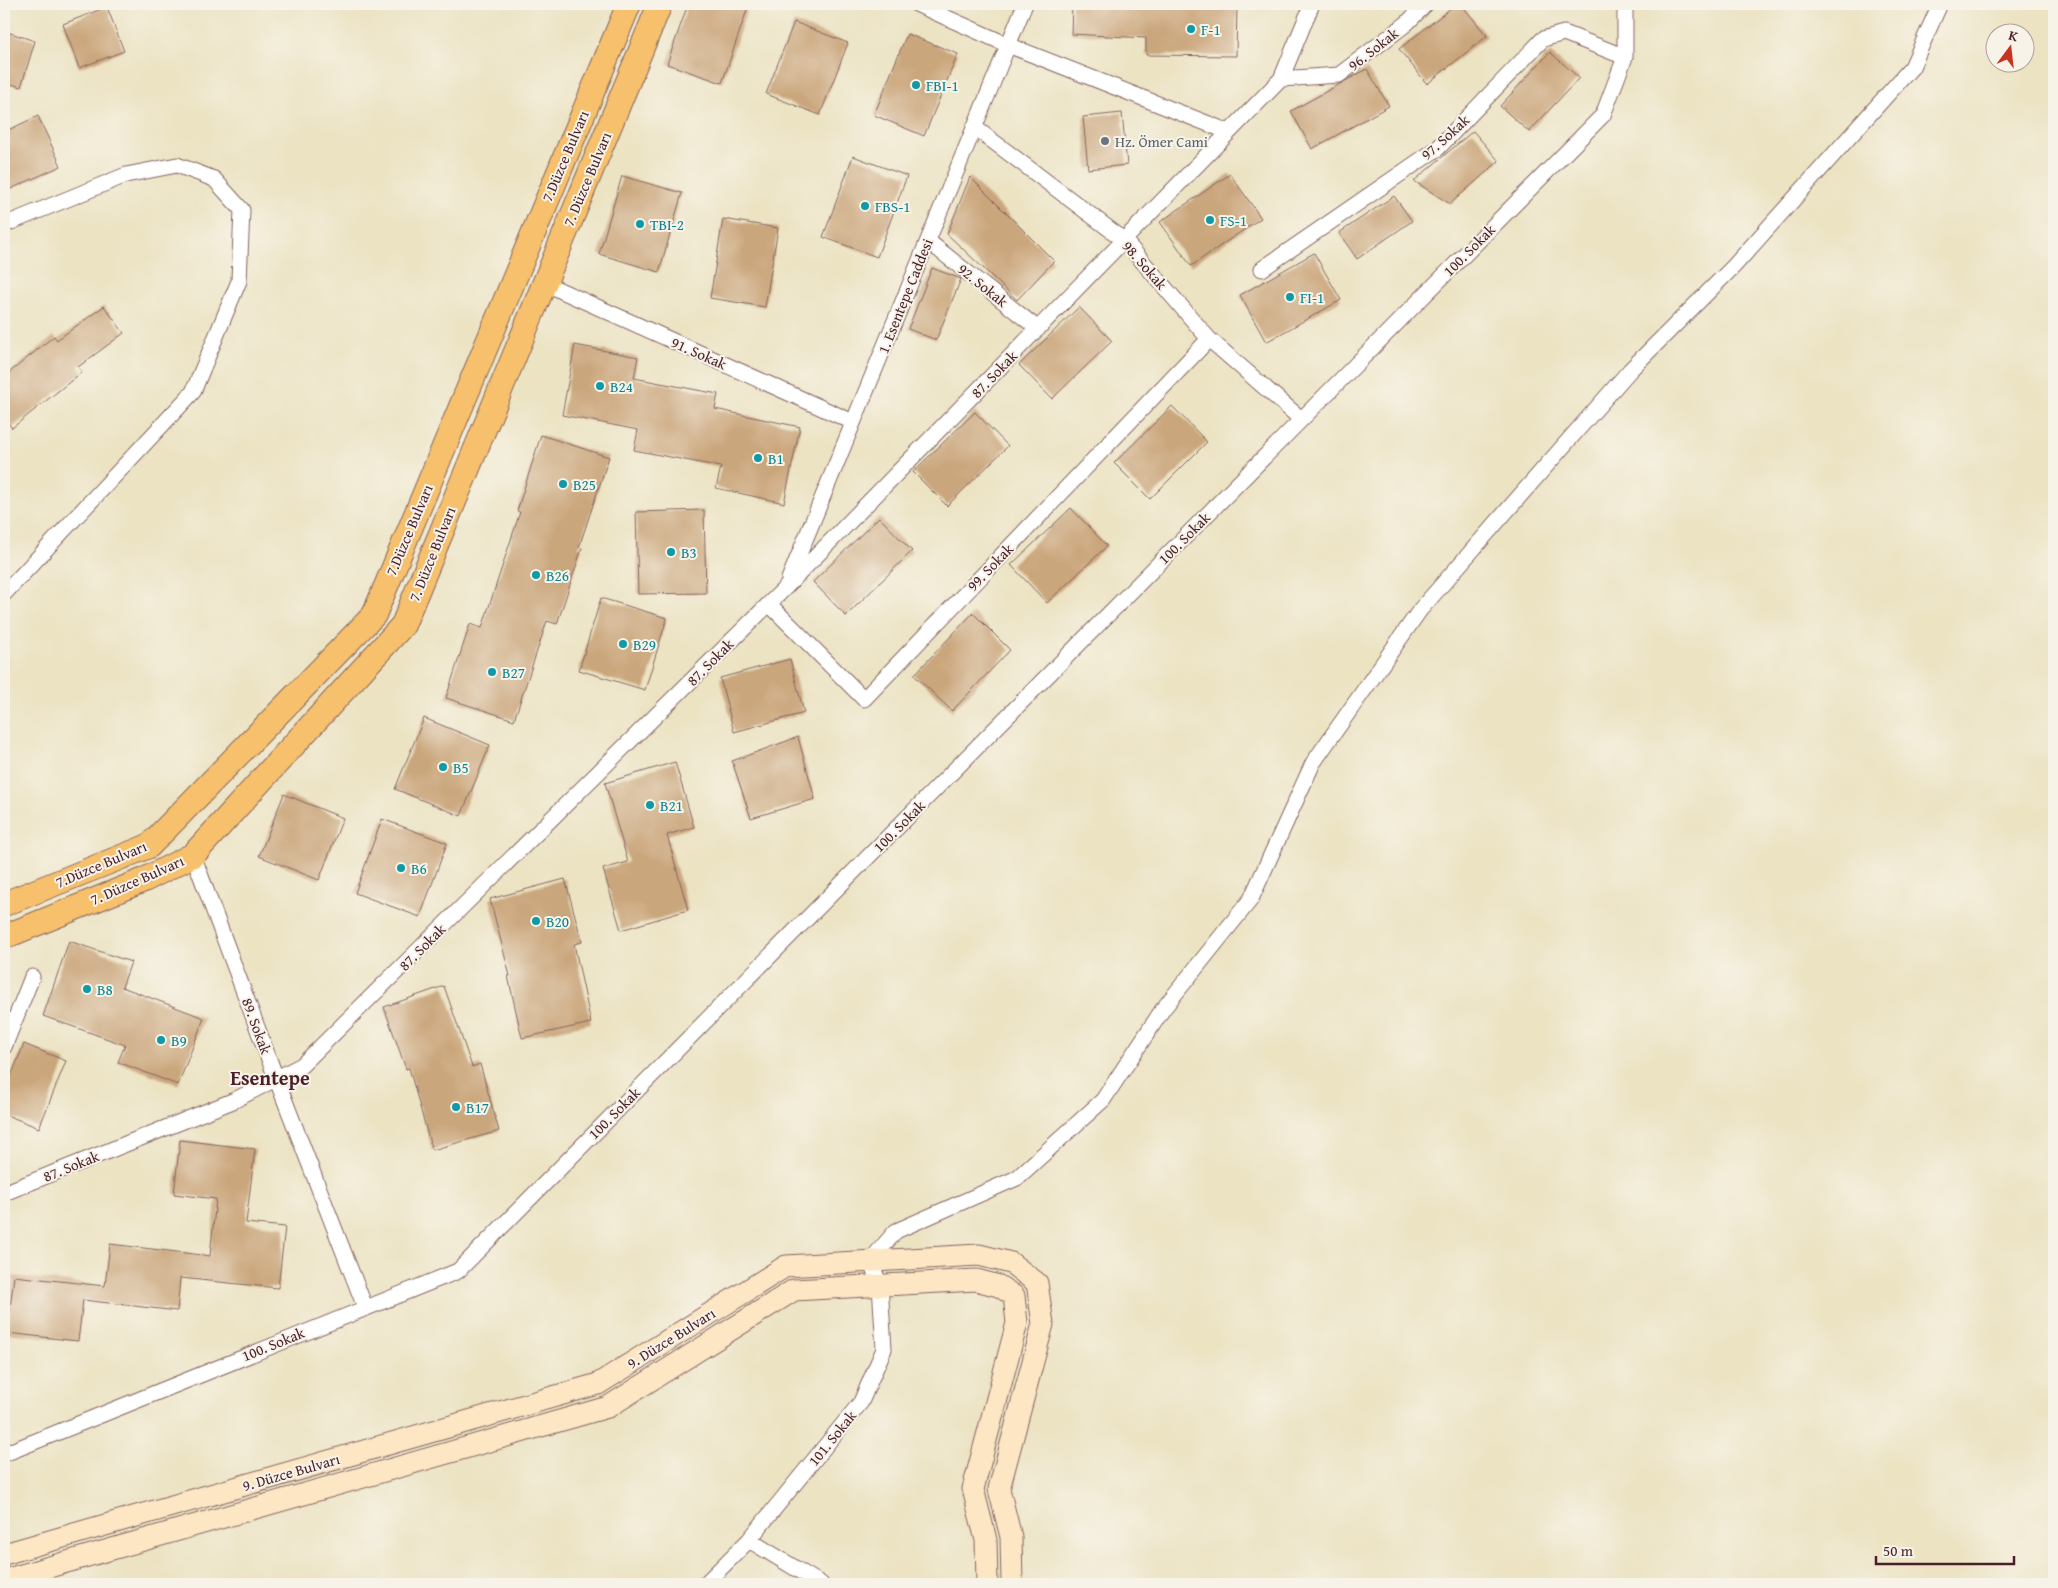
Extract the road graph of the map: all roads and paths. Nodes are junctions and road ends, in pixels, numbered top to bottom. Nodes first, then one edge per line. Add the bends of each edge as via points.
1 (629, 4) edge
2 (660, 4) edge
3 (916, 4) edge
4 (1024, 4) edge
5 (1312, 4) edge
6 (1426, 4) edge
7 (1625, 4) edge
8 (1940, 4) edge
9 (1008, 45) junction
10 (1625, 57) junction
11 (1281, 79) junction
12 (974, 127) junction
13 (1229, 132) junction
14 (4, 225) edge
15 (1124, 240) junction
16 (928, 241) junction
17 (1262, 269) dead end
18 (544, 284) junction
19 (1038, 329) junction
20 (1210, 339) junction
21 (1301, 420) junction
22 (854, 422) junction
23 (786, 588) junction
24 (4, 594) edge
25 (769, 604) junction
26 (193, 855) junction
27 (4, 904) edge
28 (4, 937) edge
29 (32, 977) dead end
30 (4, 1047) edge
31 (276, 1078) junction
32 (4, 1193) edge
33 (870, 1261) junction
34 (880, 1285) junction
35 (365, 1307) junction
36 (4, 1454) edge
37 (748, 1540) junction
38 (4, 1554) edge
39 (4, 1580) edge
40 (705, 1584) edge
41 (821, 1584) edge
42 (987, 1584) edge
43 (1012, 1584) edge

1 - 27 main road, 7.Düzce Bulvarı via 374,615 149,846
2 - 18 main road, 7. Düzce Bulvarı
3 - 9 street
4 - 9 street, 1. Esentepe Caddesi
5 - 11 street, 87. Sokak
6 - 11 street, 96. Sokak via 1406,24 1339,75
7 - 10 street, 100. Sokak
8 - 33 street via 1912,67 1734,266 1630,370 1420,610 1313,763 1251,899 1162,1009 1102,1100 1018,1178 896,1231
9 - 12 street, 1. Esentepe Caddesi
9 - 13 street
10 - 17 street, 97. Sokak via 1564,32 1543,39 1438,148
10 - 21 street, 100. Sokak via 1603,114
11 - 13 street, 87. Sokak
12 - 15 street, 98. Sokak
12 - 16 street, 1. Esentepe Caddesi
13 - 15 street, 87. Sokak
14 - 24 street via 126,175 178,165 214,180 242,210 240,281 193,392
15 - 19 street, 87. Sokak
15 - 20 street, 98. Sokak
16 - 19 street, 92. Sokak
16 - 22 street, 1. Esentepe Caddesi
18 - 22 street, 91. Sokak
18 - 26 main road, 7. Düzce Bulvarı via 402,625
19 - 23 street, 87. Sokak
20 - 21 street, 98. Sokak
20 - 25 street, 99. Sokak via 864,699
21 - 35 street, 100. Sokak via 458,1271
22 - 23 street, 1. Esentepe Caddesi
23 - 25 street, 87. Sokak
25 - 31 street, 87. Sokak via 302,1065
26 - 28 main road, 7. Düzce Bulvarı via 144,880
26 - 31 street, 89. Sokak
29 - 30 street
31 - 32 street, 87. Sokak via 235,1100
31 - 35 street, 89. Sokak
33 - 34 street, 101. Sokak
33 - 38 main road, 9. Düzce Bulvarı via 786,1266 598,1384
33 - 43 main road, 9. Düzce Bulvarı via 979,1255 1011,1263 1037,1283 1043,1324 999,1489 1011,1537
34 - 37 street, 101. Sokak via 884,1349 862,1402
34 - 39 main road, 9. Düzce Bulvarı via 794,1290 608,1407
34 - 42 main road, 9. Düzce Bulvarı via 976,1280 1000,1286 1014,1296 1017,1323 973,1489 986,1540
35 - 36 street, 100. Sokak
37 - 40 street, 101. Sokak
37 - 41 street

